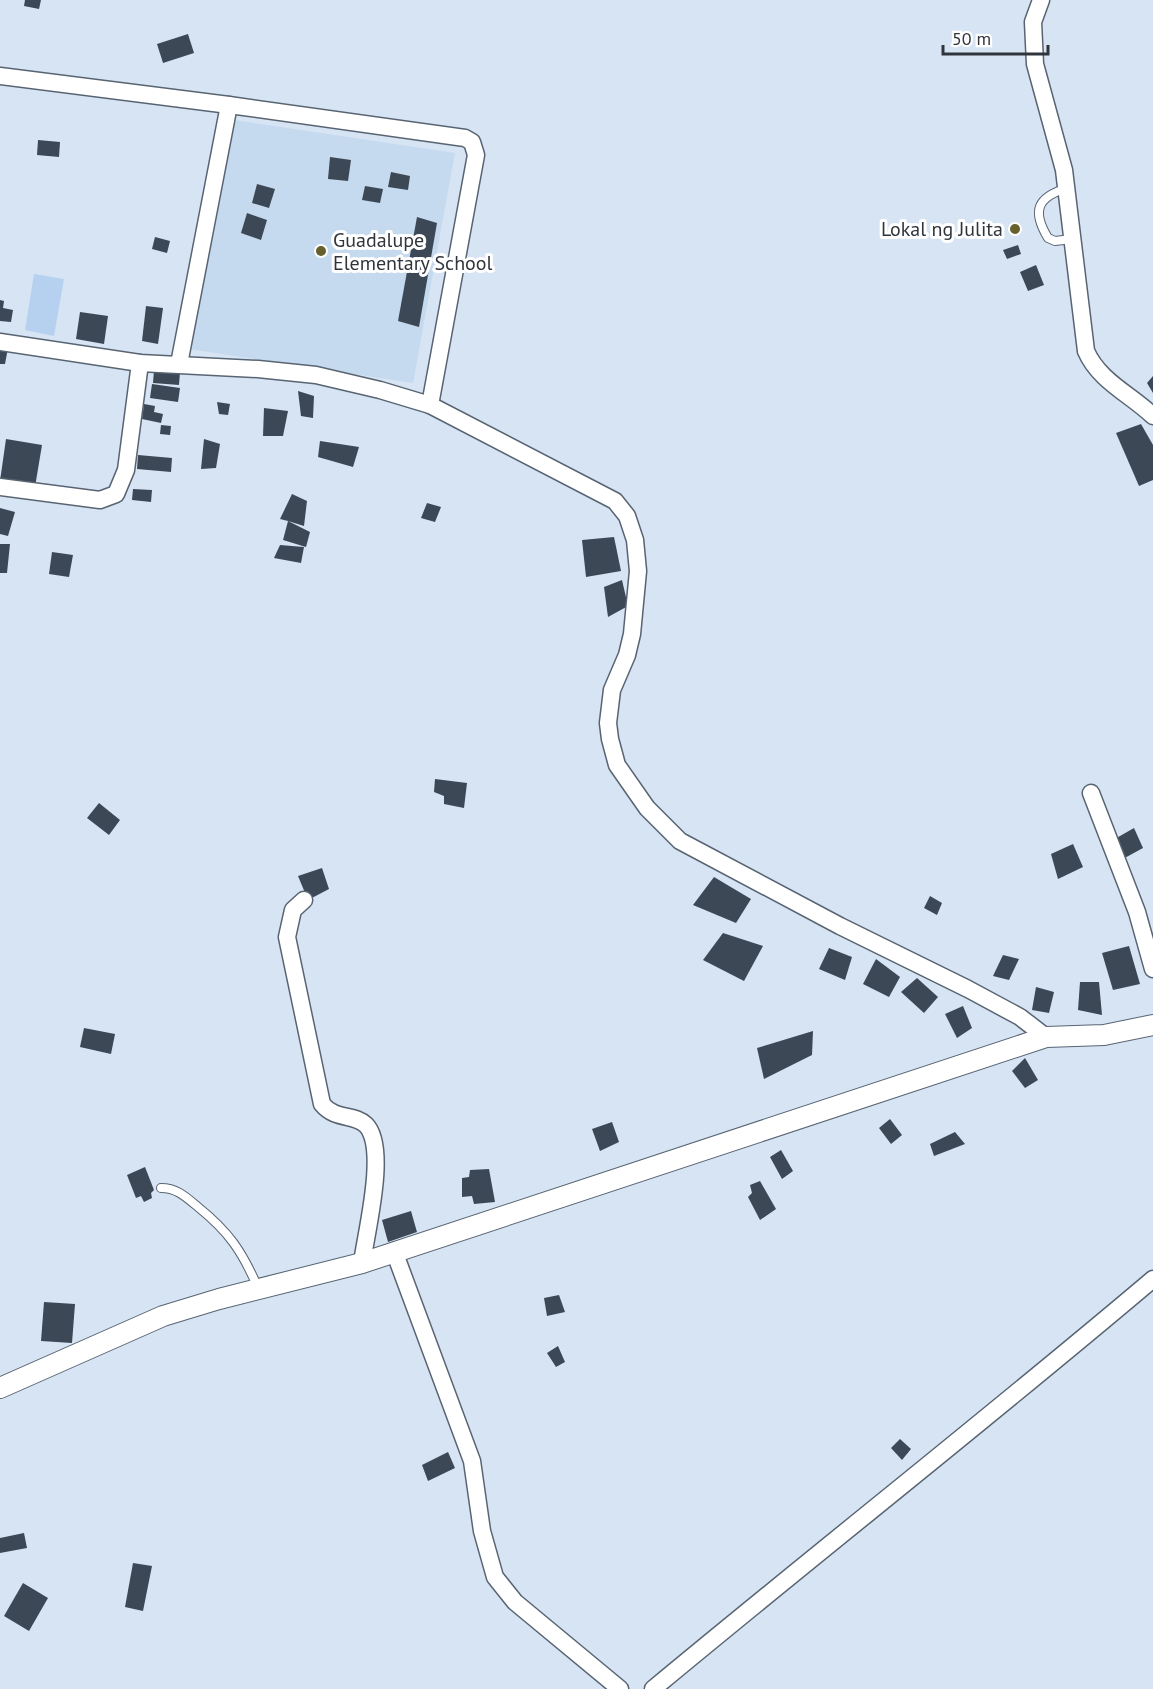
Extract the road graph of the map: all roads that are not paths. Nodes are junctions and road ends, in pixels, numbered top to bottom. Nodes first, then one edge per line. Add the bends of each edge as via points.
1 (1041, 0) edge
2 (0, 76) edge
3 (229, 105) junction
4 (1066, 188) junction
5 (1072, 239) junction
6 (0, 342) edge
7 (140, 363) junction
8 (179, 364) junction
9 (430, 405) junction
10 (1153, 416) edge
11 (0, 487) edge
12 (1091, 793) dead end
13 (304, 900) dead end
14 (1153, 969) edge
15 (1153, 1025) edge
16 (1046, 1038) junction
17 (161, 1188) dead end
18 (394, 1251) junction
19 (362, 1263) junction
20 (1153, 1279) edge
21 (258, 1289) junction
22 (0, 1388) edge
23 (620, 1689) edge
24 (653, 1689) edge

1 - 4 street via 1033,22 1035,64
2 - 3 street
3 - 8 street
3 - 9 street via 472,142 476,155
4 - 5 street
4 - 5 lane via 1042,199 1039,216 1048,238
5 - 10 street via 1084,344 1092,364 1101,376
6 - 7 street
7 - 8 street
7 - 11 street via 126,470 116,494 100,500
8 - 9 street via 316,375
9 - 16 street via 621,505 635,540 638,592 627,655 612,690 610,739 617,765 664,826 680,841 1020,1017
12 - 14 street via 1137,912
13 - 19 street via 293,910 287,938 322,1104 330,1113 361,1121 373,1140 376,1161
15 - 16 street via 1104,1035
16 - 18 street
17 - 21 lane via 176,1190 223,1228
18 - 19 street
18 - 23 street via 472,1461 482,1531 495,1577 515,1602
19 - 21 street
20 - 24 street
21 - 22 street via 163,1316

